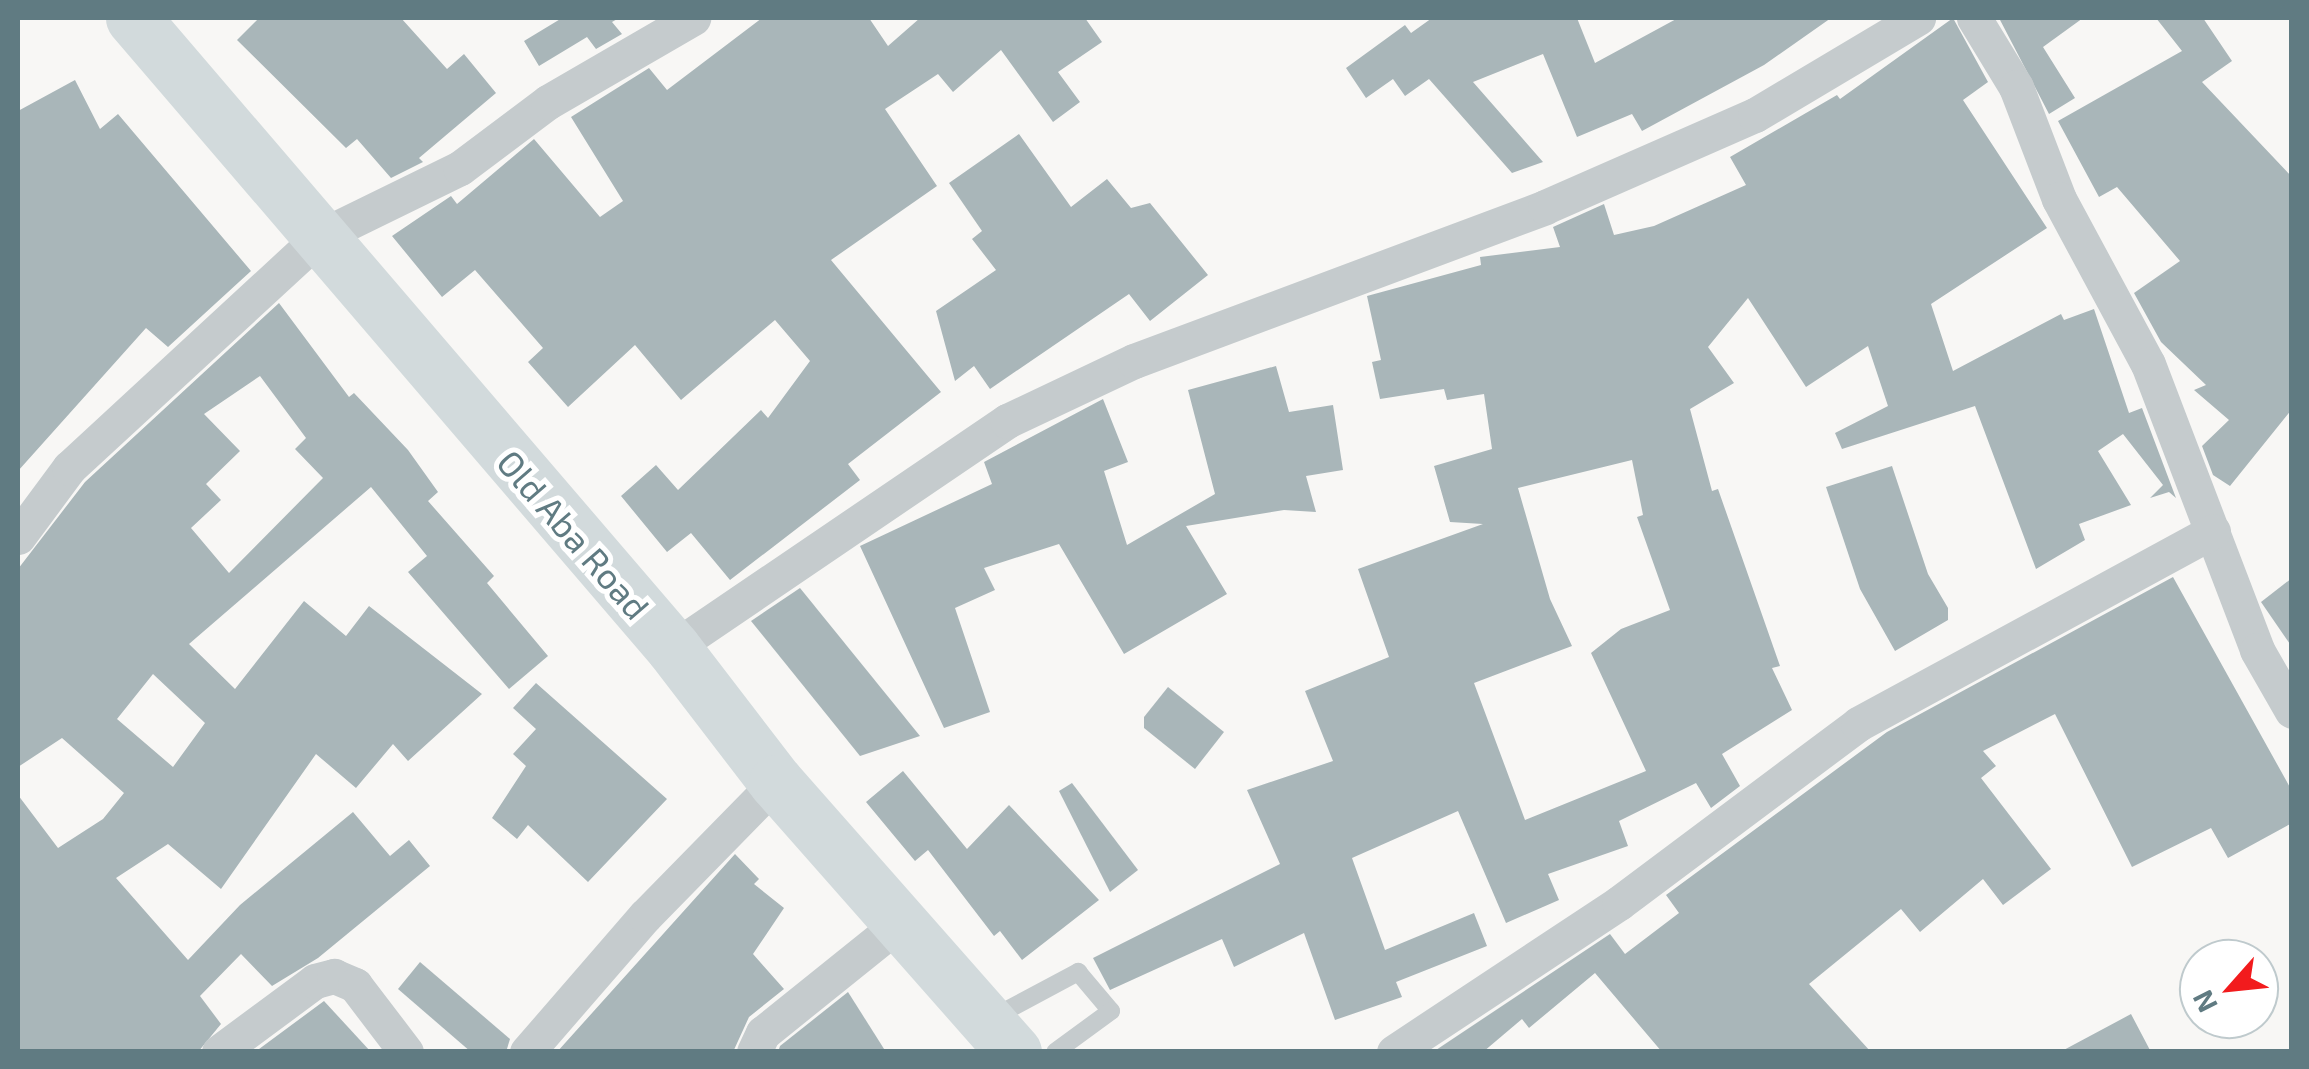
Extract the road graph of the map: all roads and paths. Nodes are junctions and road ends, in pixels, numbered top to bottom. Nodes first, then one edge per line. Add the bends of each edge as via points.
1 (133, 18) edge
2 (694, 18) edge
3 (1918, 18) edge
4 (1974, 18) edge
5 (319, 237) junction
6 (2212, 531) junction
7 (18, 537) edge
8 (672, 648) junction
9 (2292, 711) edge
10 (776, 782) junction
11 (901, 922) junction
12 (1000, 1036) edge
13 (218, 1052) edge
14 (406, 1052) edge
15 (527, 1052) edge
16 (754, 1052) edge
17 (1055, 1052) edge
18 (1394, 1052) edge

1 - 5 main road, Old Aba Road
2 - 5 street via 548,102 460,168
3 - 8 street via 1755,116 1544,207 1134,361 1007,421
4 - 6 street via 2016,87 2059,199 2148,364
5 - 7 street via 178,360 69,468
5 - 8 main road, Old Aba Road
6 - 9 street via 2256,650
6 - 18 street via 1858,724 1618,903
8 - 10 main road, Old Aba Road
10 - 11 main road, Old Aba Road
10 - 15 street
11 - 12 main road, Old Aba Road
11 - 16 street via 763,1033
12 - 17 lane via 1078,972 1111,1011
13 - 14 street via 315,981 334,976 356,985

